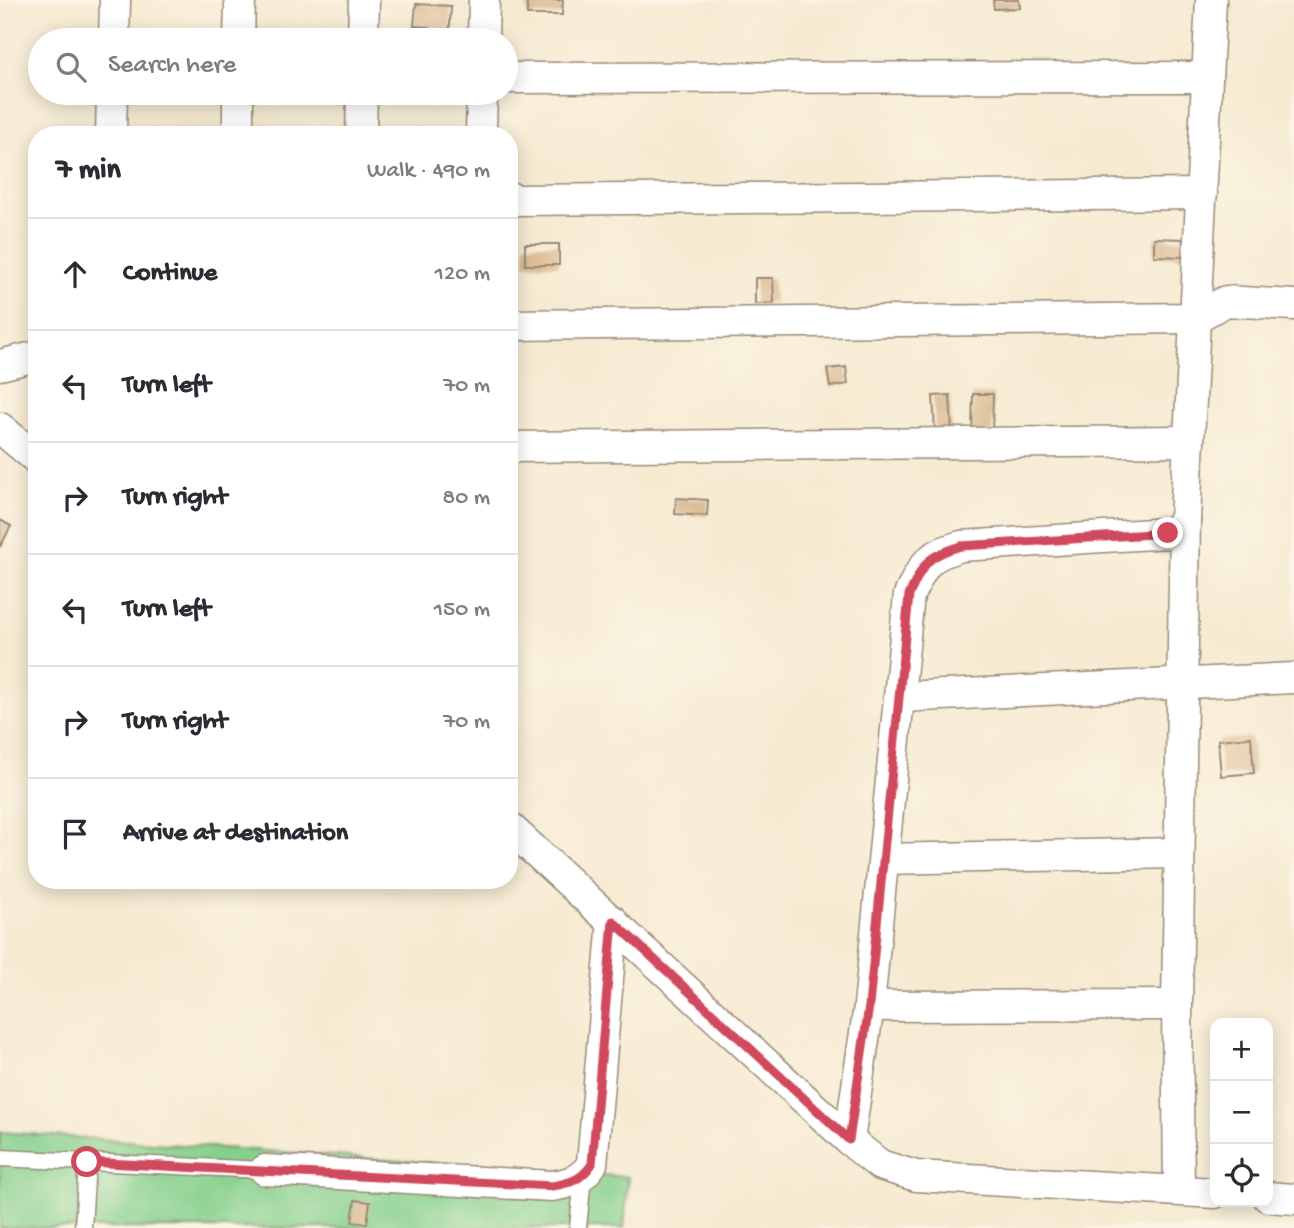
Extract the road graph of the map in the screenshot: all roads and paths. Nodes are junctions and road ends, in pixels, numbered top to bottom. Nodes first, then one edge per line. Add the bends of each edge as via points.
1 (115, 0) edge
2 (240, 0) edge
3 (364, 0) edge
4 (484, 0) edge
5 (1211, 0) edge
6 (114, 28) edge
7 (239, 28) edge
8 (363, 28) edge
9 (483, 28) edge
10 (1207, 77) junction
11 (518, 78) edge
12 (112, 105) edge
13 (238, 105) edge
14 (362, 105) edge
15 (482, 105) edge
16 (111, 126) edge
17 (237, 126) edge
18 (361, 126) edge
19 (481, 126) edge
20 (1202, 194) junction
21 (518, 200) edge
22 (1294, 304) edge
23 (1195, 318) junction
24 (518, 325) edge
25 (28, 358) edge
26 (0, 366) edge
27 (0, 428) edge
28 (1189, 441) junction
29 (518, 447) edge
30 (28, 451) edge
31 (1185, 520) junction
32 (1294, 678) edge
33 (1182, 683) junction
34 (900, 697) junction
35 (518, 835) edge
36 (1179, 853) junction
37 (884, 859) junction
38 (613, 921) junction
39 (1177, 1005) junction
40 (869, 1006) junction
41 (849, 1140) junction
42 (0, 1158) edge
43 (87, 1162) junction
44 (265, 1170) joint
45 (583, 1176) junction
46 (1180, 1190) junction
47 (1210, 1193) edge
48 (1273, 1197) edge
49 (1294, 1199) edge
50 (83, 1228) edge
51 (579, 1228) edge

1 - 6 street
2 - 7 street
3 - 8 street
4 - 9 street
5 - 10 street
10 - 11 street
10 - 20 street
12 - 16 street
13 - 17 street
14 - 18 street
15 - 19 street
20 - 21 street
20 - 23 street
22 - 23 street via 1226,301
23 - 24 street
23 - 28 street
25 - 26 street
27 - 30 street
28 - 29 street
28 - 31 street
31 - 33 street
31 - 34 street via 1168,533 961,546 939,552 922,568 909,595
32 - 33 street
33 - 34 street
33 - 36 street
34 - 37 street
35 - 38 street
36 - 37 street
36 - 39 street
37 - 40 street
38 - 41 street
38 - 45 street via 592,1164
39 - 40 street
39 - 46 street
40 - 41 street
41 - 46 street via 880,1165 916,1176
42 - 43 lane
43 - 44 lane
43 - 50 lane
44 - 45 street via 552,1186
45 - 51 lane
46 - 47 street
48 - 49 street

